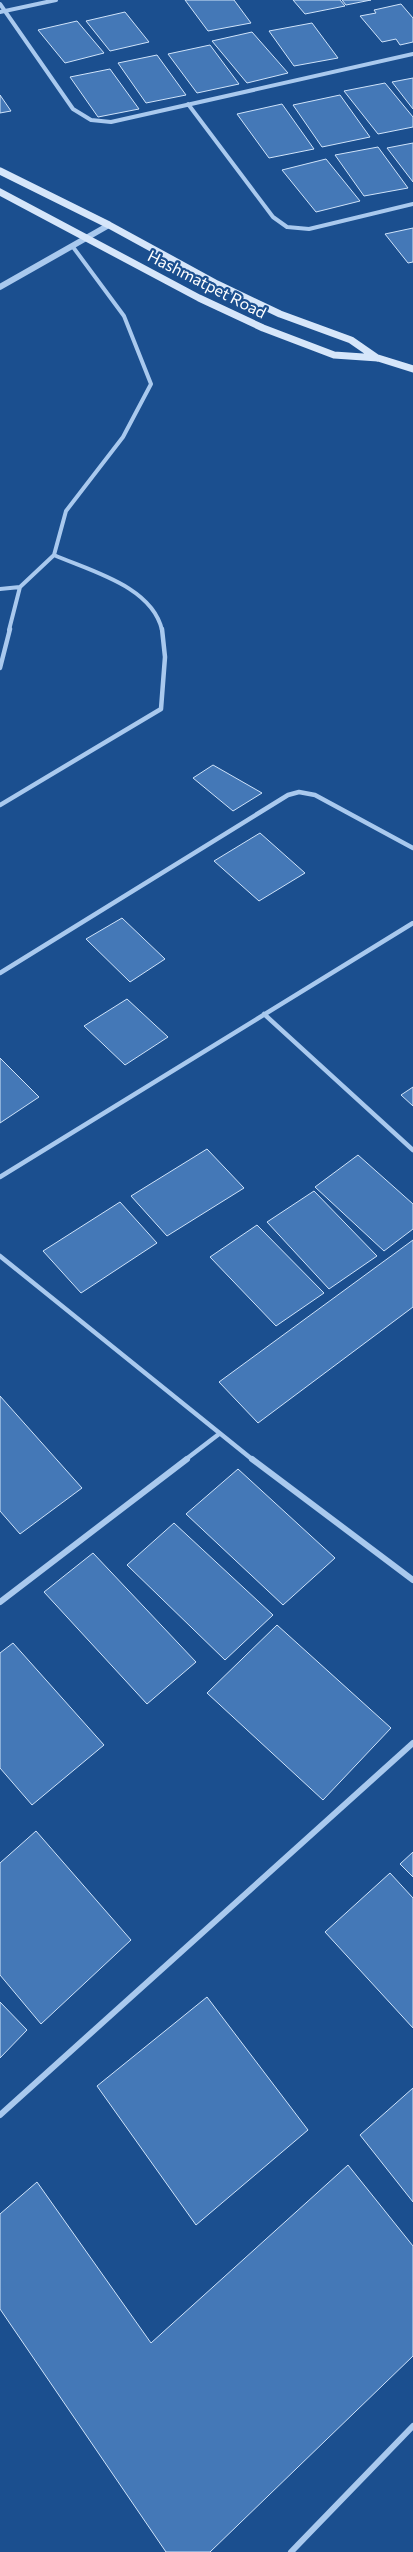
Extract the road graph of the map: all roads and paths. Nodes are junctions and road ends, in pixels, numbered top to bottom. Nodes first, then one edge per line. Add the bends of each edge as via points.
1 (56, 0) edge
2 (0, 4) edge
3 (2, 11) edge
4 (413, 54) edge
5 (188, 104) junction
6 (0, 171) edge
7 (0, 192) edge
8 (413, 204) edge
9 (109, 225) junction
10 (87, 238) junction
11 (73, 248) junction
12 (0, 287) edge
13 (378, 358) junction
14 (413, 369) edge
15 (54, 555) junction
16 (20, 587) junction
17 (0, 589) edge
18 (0, 668) edge
19 (0, 805) edge
20 (413, 848) edge
21 (413, 923) edge
22 (0, 973) edge
23 (264, 1014) junction
24 (413, 1150) edge
25 (0, 1177) edge
26 (0, 1256) edge
27 (219, 1434) junction
28 (413, 1580) edge
29 (0, 1602) edge
30 (413, 1743) edge
31 (0, 2115) edge
32 (413, 2426) edge
33 (290, 2552) edge

1 - 3 street
2 - 3 street
3 - 5 street via 73,109 91,120 111,122
4 - 5 street
5 - 8 street via 273,217 287,227 309,229
6 - 9 main road
7 - 10 main road, Hashmatpet Road
9 - 10 street
9 - 13 main road via 217,284 280,314 351,340
10 - 11 street
10 - 13 main road, Hashmatpet Road via 263,328 334,355
11 - 12 street
11 - 15 street via 124,316 151,384 123,438 66,511
13 - 14 main road, Hashmatpet Road
15 - 16 street
15 - 19 street via 129,588 155,614 164,638 161,709
16 - 17 street
16 - 18 street
20 - 22 street via 315,794 299,792 288,795
21 - 23 street
23 - 24 street
23 - 25 street
26 - 27 street
27 - 28 street
27 - 29 street
30 - 31 street
32 - 33 street

